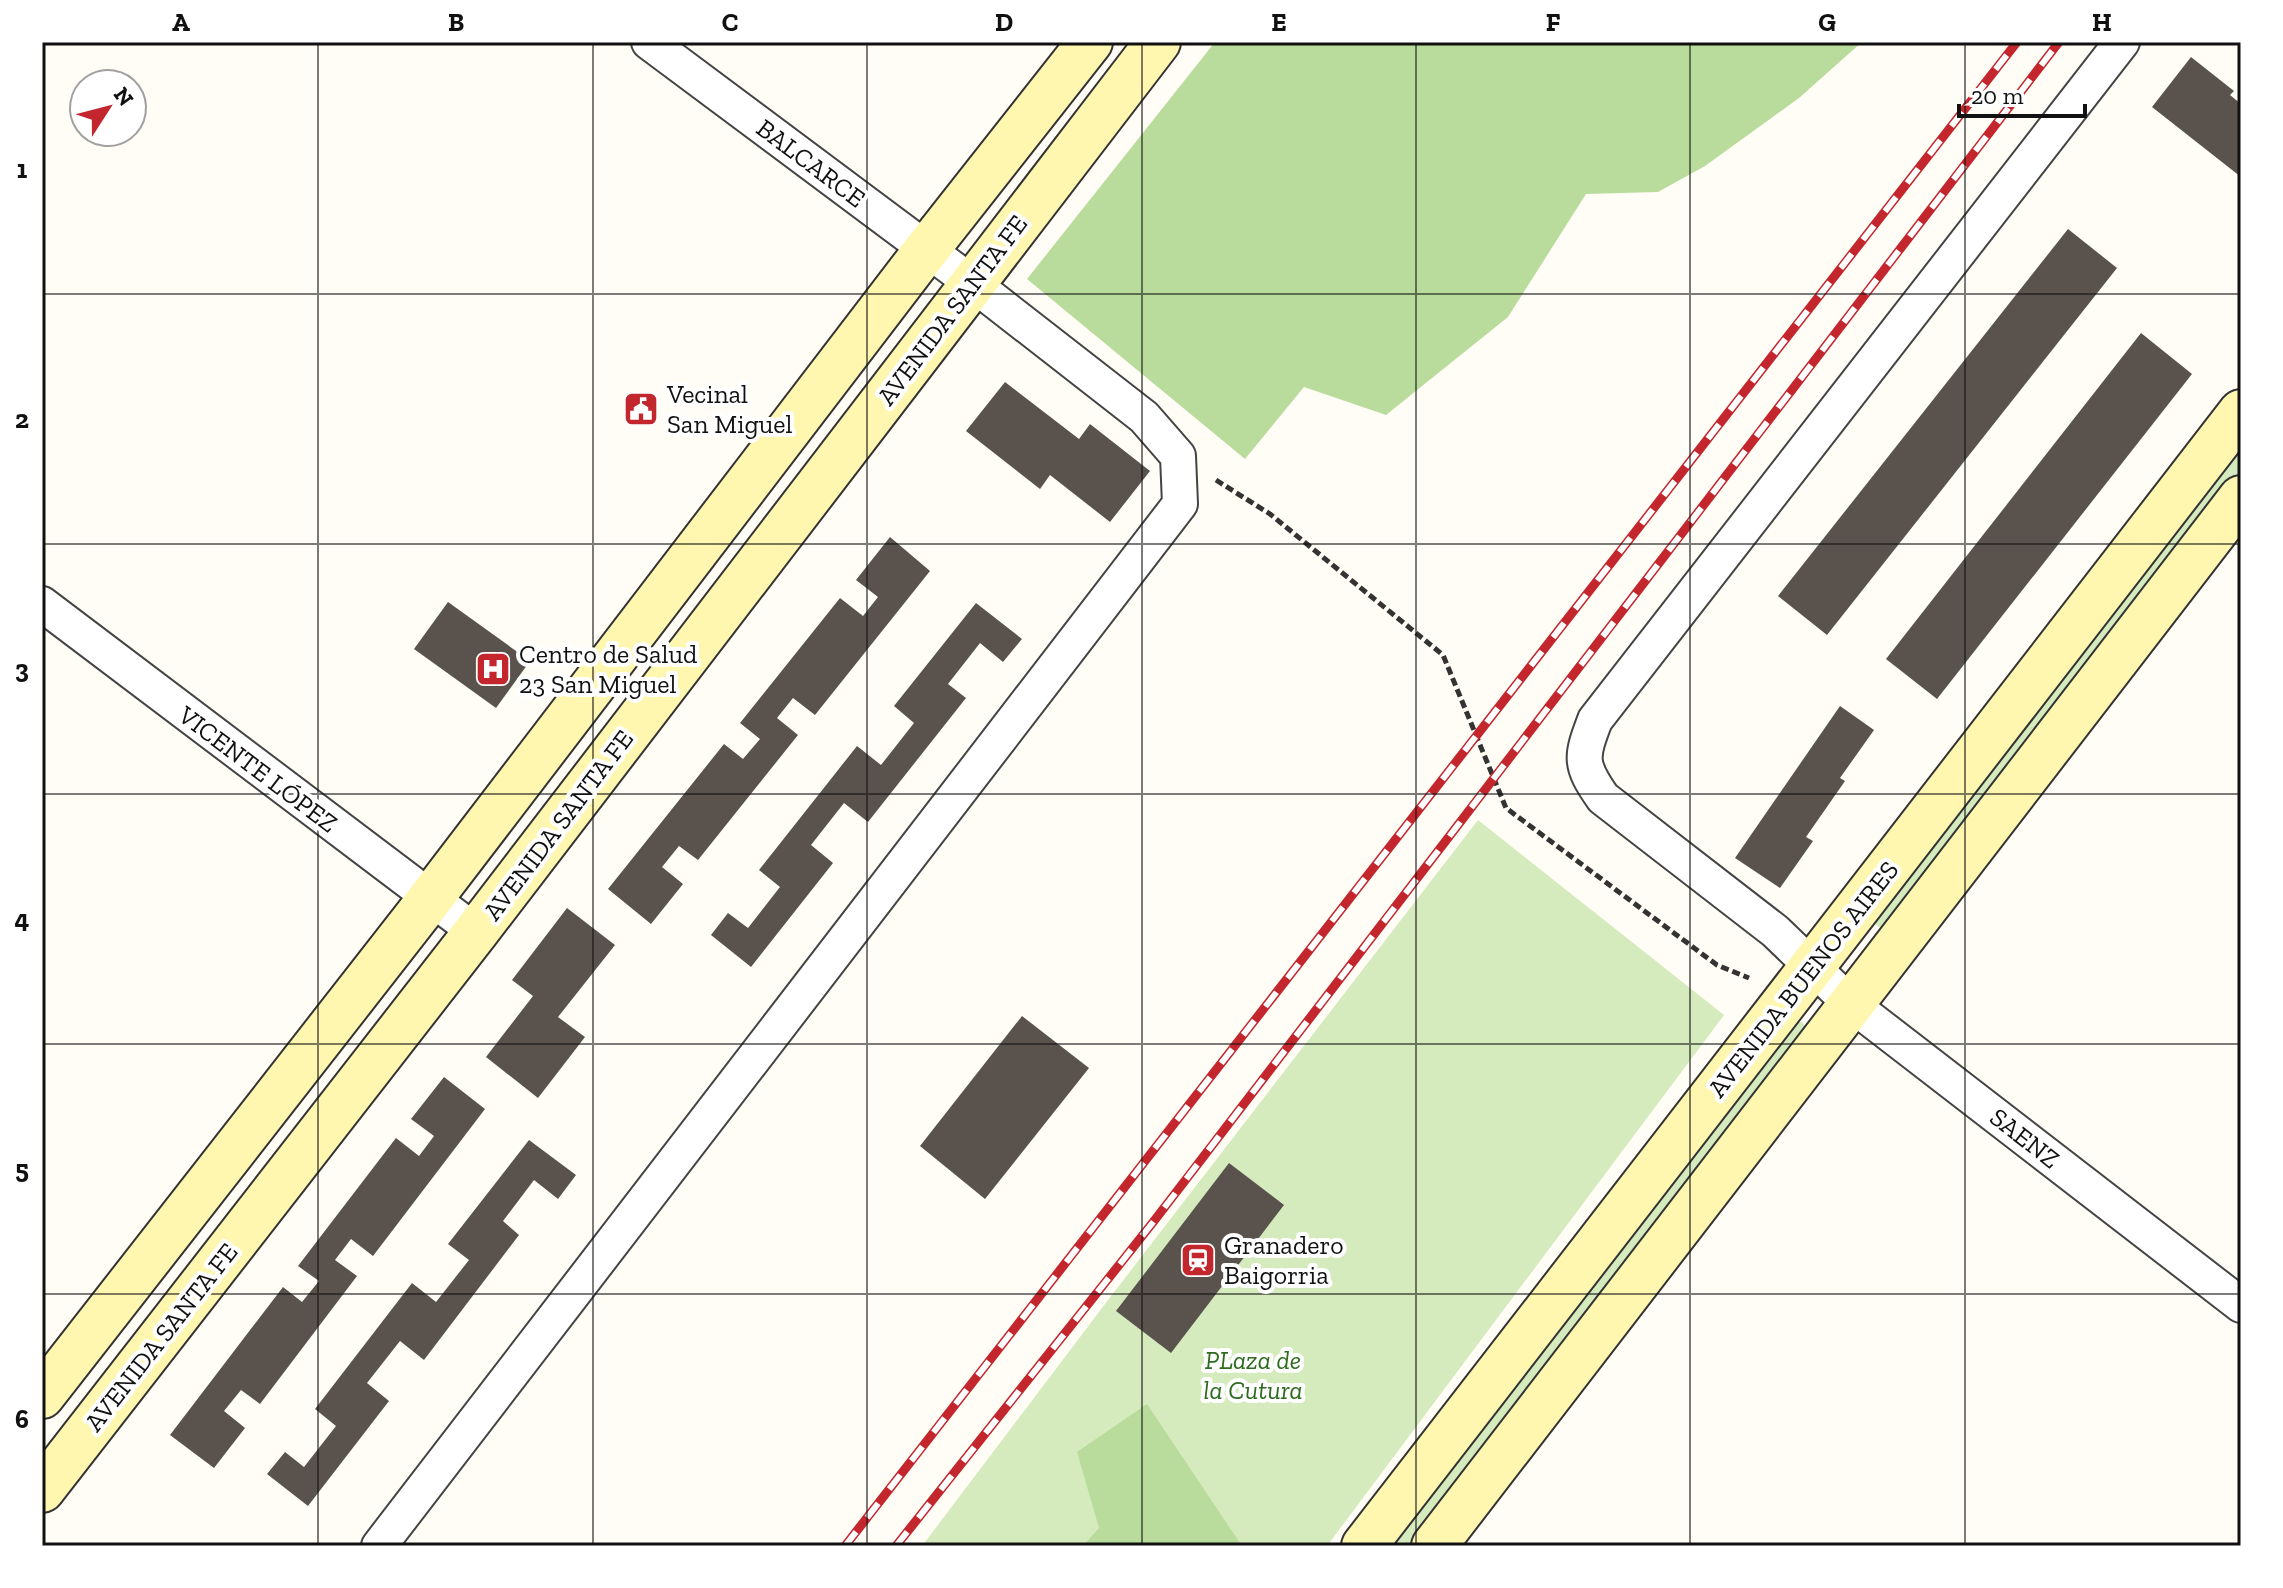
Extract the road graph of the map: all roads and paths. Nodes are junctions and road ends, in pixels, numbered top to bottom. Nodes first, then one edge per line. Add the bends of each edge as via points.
1 (649, 42) edge
2 (1090, 42) edge
3 (1158, 42) edge
4 (2122, 42) edge
5 (927, 249) junction
6 (972, 283) junction
7 (2241, 412) edge
8 (1178, 456) junction
9 (2241, 498) edge
10 (42, 604) edge
11 (430, 899) junction
12 (476, 932) junction
13 (1801, 981) junction
14 (1851, 1004) junction
15 (2241, 1305) edge
16 (42, 1396) edge
17 (42, 1490) edge
18 (379, 1546) edge
19 (1364, 1546) edge
20 (1434, 1546) edge

1 - 5 street, BALCARCE
2 - 5 main road
3 - 6 main road, AVENIDA SANTA FE
4 - 13 street, SAENZ via 1595,720 1583,751 1589,778 1603,798 1775,931
5 - 6 street, BALCARCE
5 - 11 main road
6 - 8 street, BALCARCE via 1144,417
6 - 12 main road, AVENIDA SANTA FE
7 - 13 main road, AVENIDA BUENOS AIRES
8 - 13 path via 1270,514 1443,655 1506,808 1717,965
8 - 18 street via 1180,504
9 - 14 main road, AVENIDA BUENOS AIRES
10 - 11 street, VICENTE LÓPEZ
11 - 12 street, VICENTE LÓPEZ
11 - 16 main road
12 - 17 main road, AVENIDA SANTA FE
13 - 14 street, SAENZ
13 - 19 main road, AVENIDA BUENOS AIRES
14 - 15 street, SAENZ
14 - 20 main road, AVENIDA BUENOS AIRES

